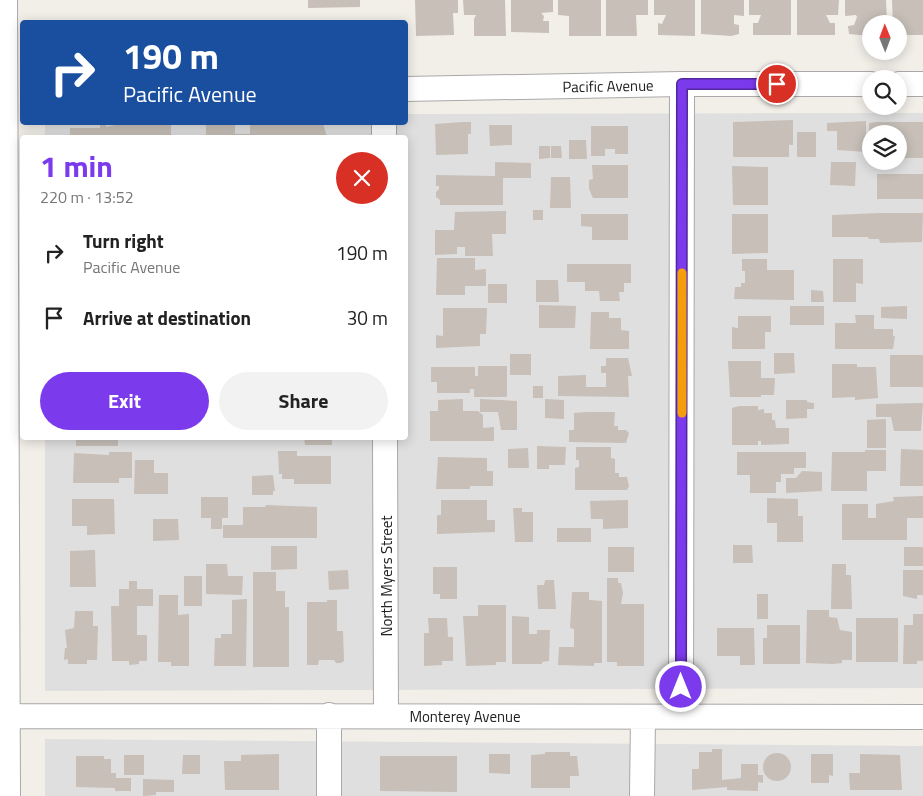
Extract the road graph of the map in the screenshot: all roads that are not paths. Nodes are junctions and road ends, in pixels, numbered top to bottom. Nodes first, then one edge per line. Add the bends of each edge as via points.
1 (5, 0) edge
2 (682, 84) junction
3 (862, 84) edge
4 (907, 84) edge
5 (923, 84) edge
6 (408, 89) edge
7 (9, 90) edge
8 (385, 440) edge
9 (328, 715) junction
10 (386, 715) junction
11 (7, 716) junction
12 (681, 716) junction
13 (643, 717) junction
14 (923, 717) edge
15 (2, 759) edge
16 (8, 796) edge
17 (329, 796) edge
18 (642, 796) edge

1 - 7 street
2 - 3 street, Pacific Avenue
2 - 6 street, Pacific Avenue
2 - 12 street
4 - 5 street
7 - 11 street
8 - 10 street, North Myers Street
9 - 10 street, Monterey Avenue
9 - 11 street, Monterey Avenue
9 - 17 street
10 - 13 street, Monterey Avenue
11 - 15 street
12 - 13 street, Monterey Avenue
12 - 14 street, Monterey Avenue
13 - 18 street
15 - 16 street

